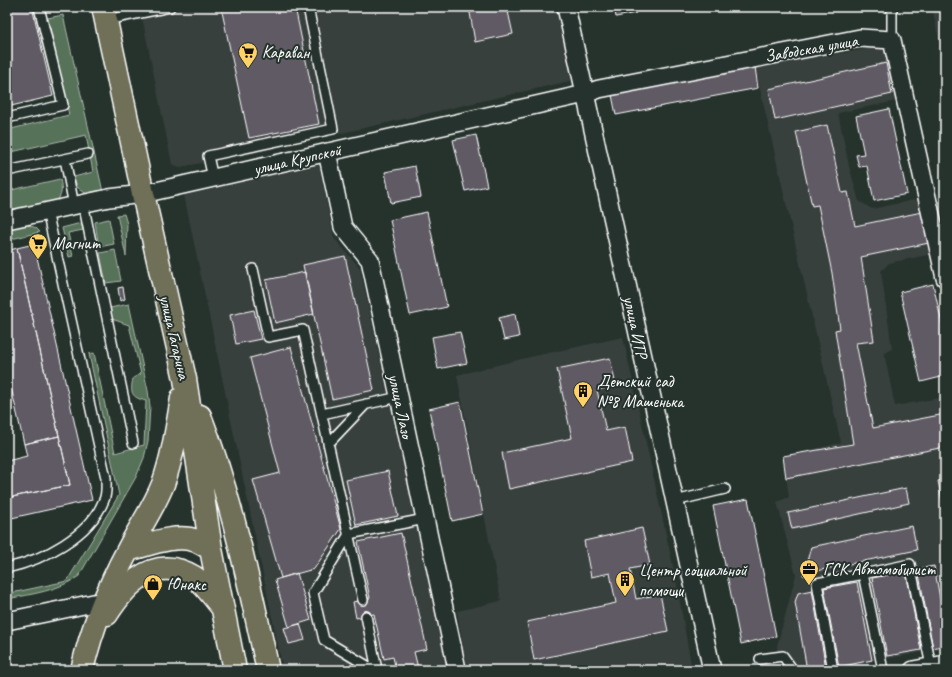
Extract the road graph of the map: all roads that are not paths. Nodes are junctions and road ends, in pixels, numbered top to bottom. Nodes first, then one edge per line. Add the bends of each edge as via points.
1 (39, 7) edge
2 (308, 7) edge
3 (566, 7) edge
4 (892, 7) edge
5 (165, 8) edge
6 (104, 14) edge
7 (892, 40) junction
8 (585, 94) junction
9 (7, 118) edge
10 (327, 152) junction
11 (88, 154) dead end
12 (65, 159) junction
13 (7, 171) edge
14 (213, 178) junction
15 (143, 194) junction
16 (79, 204) junction
17 (47, 211) junction
18 (7, 220) edge
19 (253, 269) dead end
20 (945, 278) edge
21 (186, 379) junction
22 (399, 397) junction
23 (366, 404) junction
24 (322, 414) junction
25 (133, 443) dead end
26 (328, 444) junction
27 (725, 489) dead end
28 (675, 501) junction
29 (425, 519) junction
30 (348, 534) junction
31 (210, 549) junction
32 (128, 550) junction
33 (7, 568) edge
34 (863, 574) junction
35 (363, 600) dead end
36 (103, 601) junction
37 (221, 606) junction
38 (366, 616) dead end
39 (7, 621) edge
40 (89, 642) junction
41 (760, 659) dead end
42 (938, 665) edge
43 (82, 670) edge
44 (235, 670) edge
45 (268, 670) edge
46 (374, 670) edge
47 (377, 670) edge
48 (455, 670) edge
49 (712, 670) edge
50 (793, 670) edge
51 (833, 670) edge
52 (883, 670) edge
53 (913, 670) edge

1 - 9 lane via 63,105
2 - 14 lane via 333,129 208,156
3 - 8 street, улица ИТР
4 - 7 lane
5 - 6 lane
6 - 15 main road, улица Гагарина
7 - 8 street, Заводская улица via 860,38 599,89
7 - 20 street
8 - 10 street, улица Крупской
8 - 28 street, улица ИТР
10 - 14 street, улица Крупской
10 - 22 street, улица Лазо via 343,227 370,260
11 - 12 lane
12 - 13 lane
12 - 16 lane
14 - 15 street, улица Крупской
15 - 16 street, улица Крупской
15 - 21 main road, улица Гагарина
16 - 17 street, улица Крупской
16 - 25 lane
17 - 18 street, улица Крупской
17 - 33 lane via 106,478 105,499 92,522 52,553
19 - 24 lane via 268,337 303,330
21 - 31 main road, улица Гагарина
21 - 32 main road via 172,455 163,484 152,510
21 - 45 main road via 217,459
22 - 23 lane
22 - 29 street, улица Лазо
23 - 24 lane
23 - 26 lane
24 - 26 lane
26 - 30 lane
27 - 28 lane
28 - 49 street, улица ИТР
29 - 30 lane
29 - 48 street, улица Лазо
30 - 35 lane
30 - 46 lane via 312,593 324,640
31 - 32 main road via 196,541 179,539
31 - 37 main road, улица Гагарина
32 - 36 main road
34 - 42 lane via 910,564
34 - 51 lane via 817,583
34 - 52 lane
36 - 39 street
36 - 40 main road
37 - 40 main road via 194,577 164,568 151,570 116,600
37 - 44 main road, улица Гагарина
38 - 47 lane
40 - 43 main road
41 - 50 lane via 783,656
42 - 53 street

